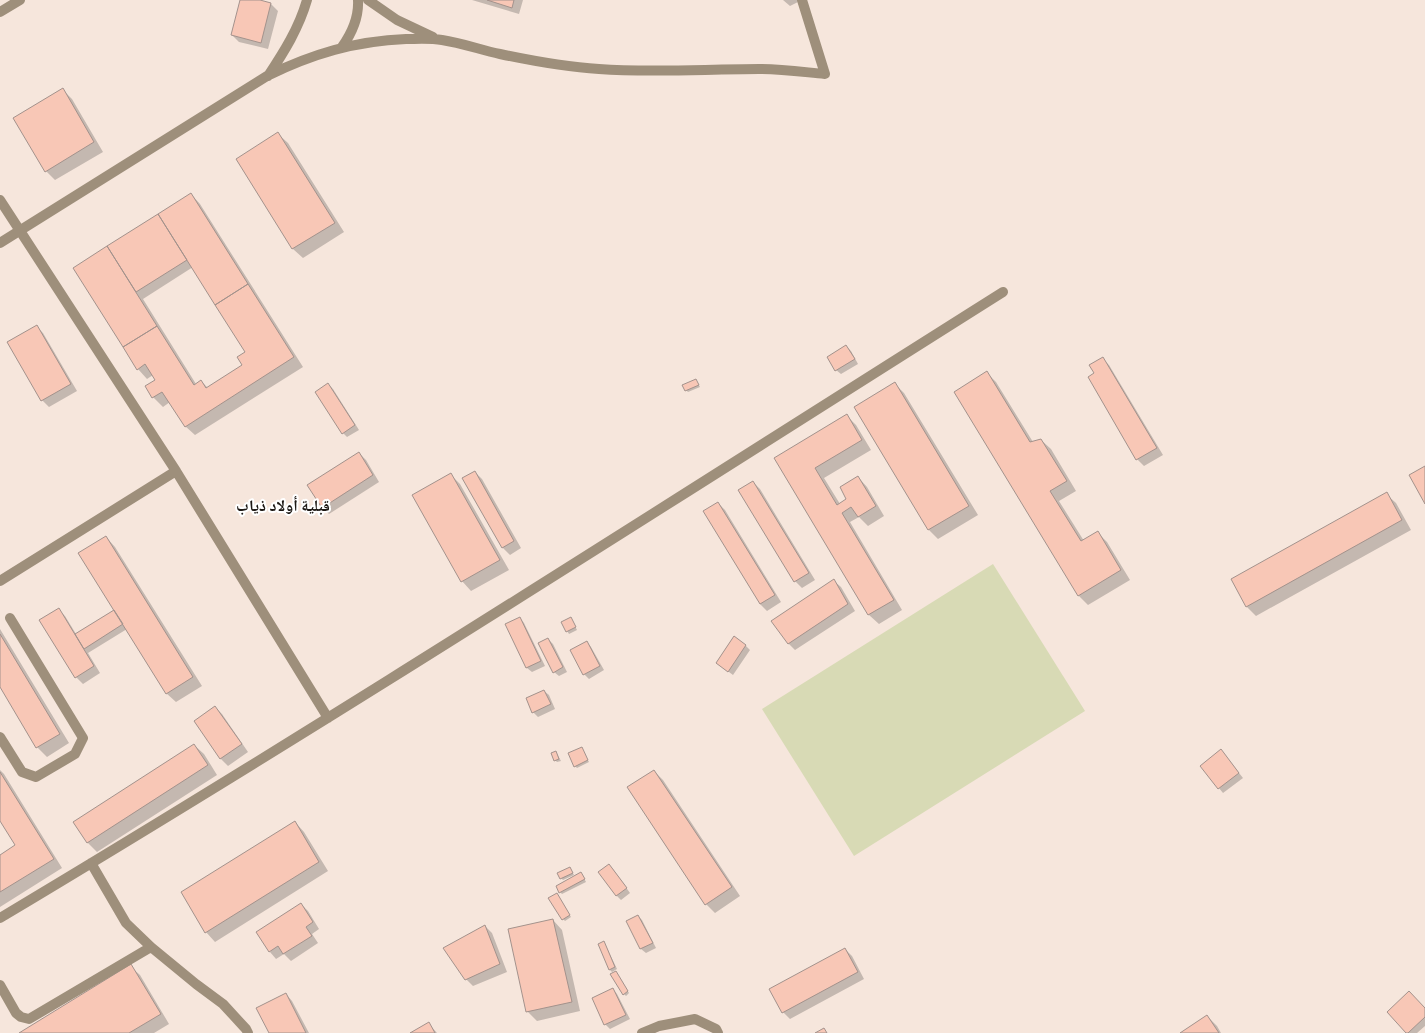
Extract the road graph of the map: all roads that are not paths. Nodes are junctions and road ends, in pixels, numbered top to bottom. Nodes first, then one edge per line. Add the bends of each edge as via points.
1 (20, 0) edge
2 (307, 0) edge
3 (358, 0) edge
4 (368, 0) edge
5 (802, 0) edge
6 (0, 12) edge
7 (441, 40) junction
8 (342, 47) junction
9 (267, 76) junction
10 (0, 200) edge
11 (20, 231) junction
12 (0, 244) edge
13 (1003, 292) dead end
14 (176, 471) junction
15 (0, 581) edge
16 (10, 618) dead end
17 (328, 718) junction
18 (0, 737) edge
19 (91, 863) junction
20 (0, 918) edge
21 (151, 947) junction
22 (0, 985) edge
23 (248, 1033) edge
24 (642, 1033) edge
25 (718, 1033) edge

1 - 6 street
2 - 9 street via 292,37
3 - 8 street via 354,27
4 - 7 street via 397,20
5 - 7 street via 825,74 760,69 594,69 522,59
7 - 8 street via 391,40
8 - 9 street via 316,54
9 - 11 street
10 - 11 street
11 - 12 street
11 - 14 street
13 - 17 street
14 - 15 street
14 - 17 street
16 - 18 street via 83,738 75,754 36,777 22,772
17 - 19 street
19 - 20 street
19 - 21 street via 126,923
21 - 22 street via 29,1019 21,1018 16,1013
21 - 23 street via 223,1004
24 - 25 street via 658,1026 695,1019 716,1029

